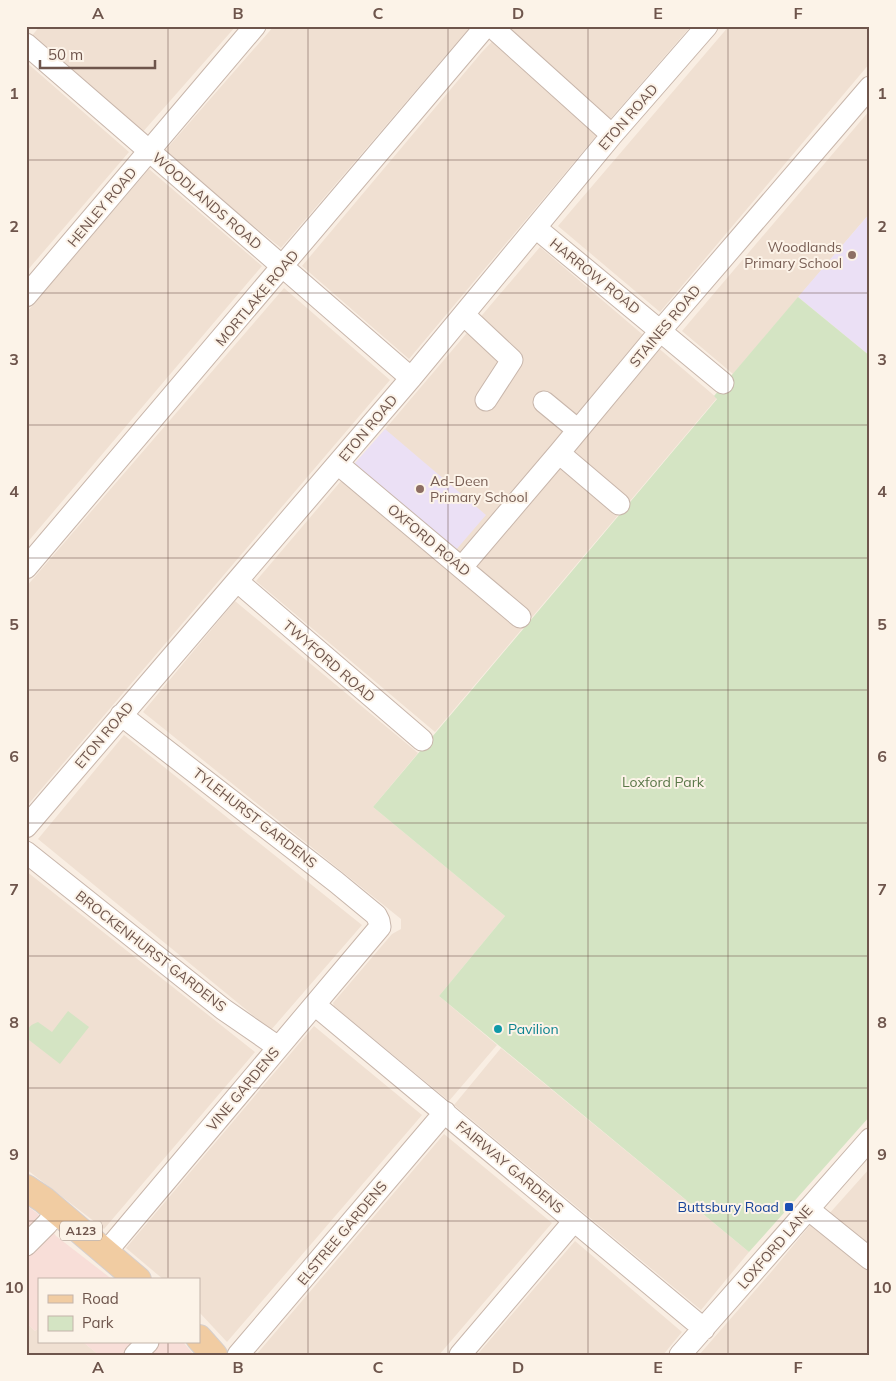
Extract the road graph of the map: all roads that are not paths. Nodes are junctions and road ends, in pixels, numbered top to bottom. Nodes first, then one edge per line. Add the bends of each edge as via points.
1 (256, 26) edge
2 (486, 26) edge
3 (491, 26) edge
4 (707, 26) edge
5 (26, 44) edge
6 (870, 87) edge
7 (612, 135) junction
8 (150, 151) junction
9 (536, 228) junction
10 (282, 267) junction
11 (26, 296) edge
12 (464, 315) junction
13 (661, 330) junction
14 (411, 378) junction
15 (723, 383) dead end
16 (486, 400) dead end
17 (544, 402) dead end
18 (578, 430) junction
19 (559, 453) junction
20 (338, 464) junction
21 (619, 504) dead end
22 (462, 567) junction
23 (26, 568) edge
24 (237, 581) junction
25 (520, 617) dead end
26 (121, 716) junction
27 (422, 740) dead end
28 (26, 827) edge
29 (26, 852) edge
30 (380, 928) joint
31 (315, 1005) junction
32 (278, 1047) junction
33 (445, 1112) junction
34 (870, 1139) edge
35 (26, 1188) edge
36 (808, 1209) junction
37 (57, 1212) junction
38 (574, 1221) junction
39 (26, 1244) edge
40 (106, 1252) junction
41 (870, 1259) edge
42 (136, 1278) edge
43 (704, 1329) junction
44 (200, 1339) edge
45 (146, 1344) edge
46 (135, 1355) edge
47 (214, 1355) edge
48 (238, 1355) edge
49 (460, 1355) edge
50 (680, 1355) edge

1 - 8 street, HENLEY ROAD
2 - 10 street, MORTLAKE ROAD
3 - 7 street
4 - 7 street, ETON ROAD
5 - 8 street, WOODLANDS ROAD
6 - 13 street, STAINES ROAD
7 - 9 street, ETON ROAD
8 - 10 street, WOODLANDS ROAD
8 - 11 street, HENLEY ROAD
9 - 12 street, ETON ROAD
9 - 13 street, HARROW ROAD
10 - 14 street, WOODLANDS ROAD
10 - 23 street, MORTLAKE ROAD
12 - 14 street, ETON ROAD
12 - 16 street via 512,360
13 - 15 street, HARROW ROAD
13 - 18 street, STAINES ROAD
14 - 20 street, ETON ROAD
17 - 18 street
18 - 19 street, STAINES ROAD
19 - 21 street
19 - 22 street, STAINES ROAD
20 - 22 street, OXFORD ROAD
20 - 24 street, ETON ROAD
22 - 25 street, OXFORD ROAD
24 - 26 street, ETON ROAD
24 - 27 street, TWYFORD ROAD
26 - 28 street, ETON ROAD
26 - 30 street, TYLEHURST GARDENS via 342,887 376,915
29 - 32 street, BROCKENHURST GARDENS via 223,1009
30 - 31 street, VINE GARDENS
31 - 32 street, VINE GARDENS
31 - 33 street, FAIRWAY GARDENS
32 - 40 street, VINE GARDENS
33 - 38 street, FAIRWAY GARDENS
33 - 48 street, ELSTREE GARDENS
34 - 36 street, LOXFORD LANE
35 - 37 main road, A123
36 - 41 street
36 - 43 street, LOXFORD LANE
37 - 39 street
37 - 40 main road, A123
38 - 43 street, FAIRWAY GARDENS
38 - 49 street
40 - 42 main road, A123
43 - 50 street, LOXFORD LANE
44 - 47 main road
45 - 46 street

